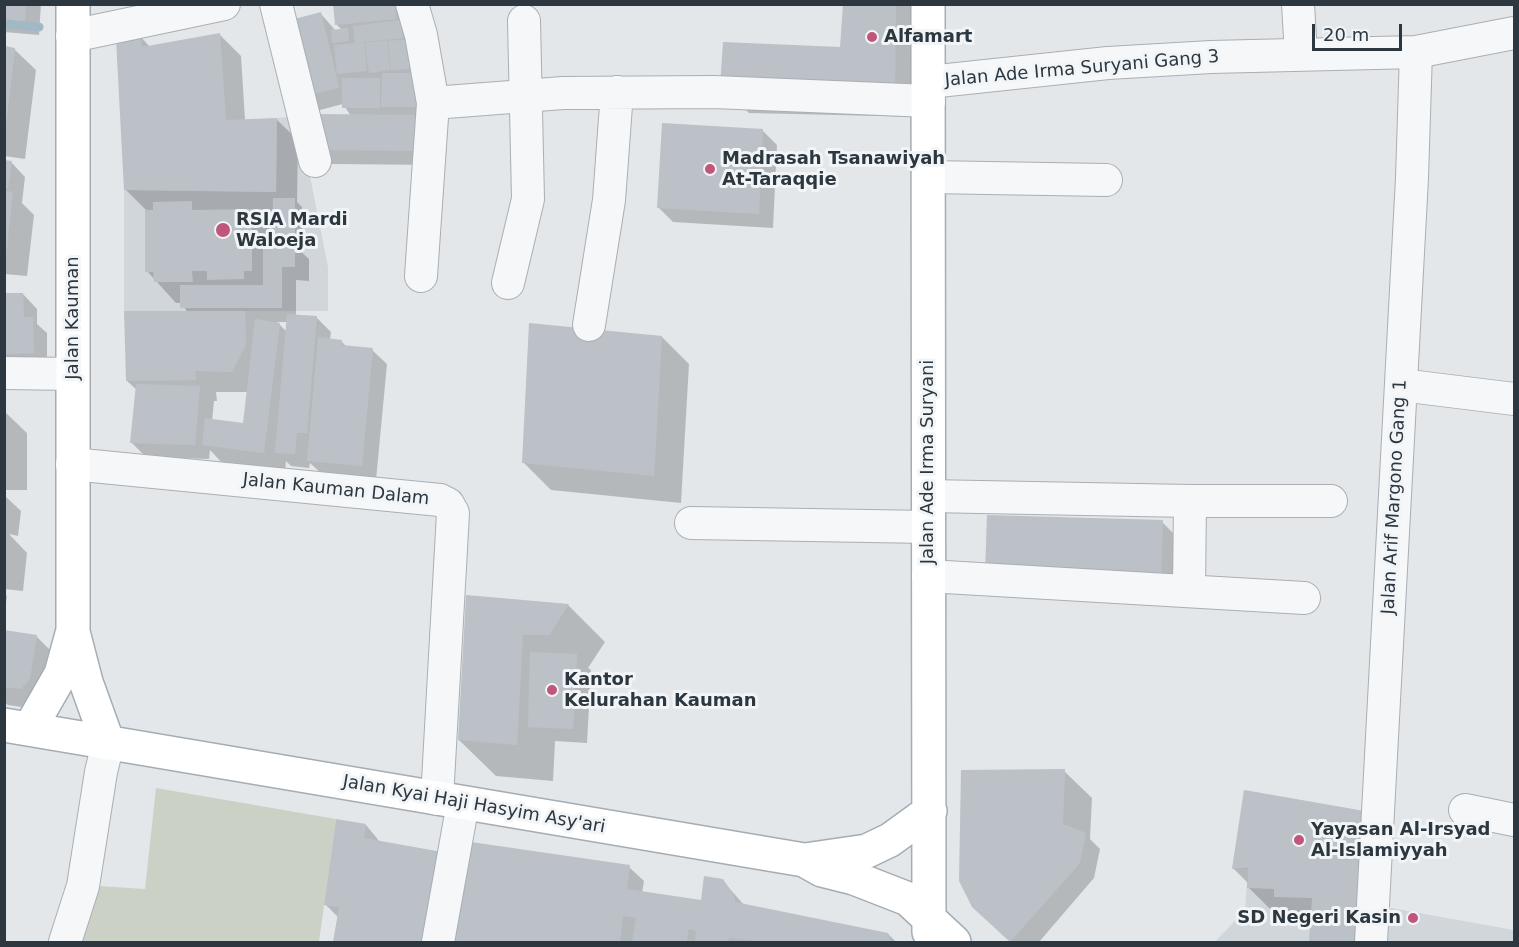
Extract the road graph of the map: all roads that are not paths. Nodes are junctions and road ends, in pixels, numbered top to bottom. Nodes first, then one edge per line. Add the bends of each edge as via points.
1 (73, 4) edge
2 (224, 4) edge
3 (276, 4) edge
4 (412, 4) edge
5 (928, 4) edge
6 (1298, 4) edge
7 (524, 21) dead end
8 (1515, 33) edge
9 (72, 36) junction
10 (1416, 52) junction
11 (1301, 55) junction
12 (929, 92) junction
13 (616, 93) junction
14 (526, 96) junction
15 (433, 103) junction
16 (315, 161) dead end
17 (929, 177) junction
18 (1106, 180) dead end
19 (421, 276) dead end
20 (508, 283) dead end
21 (589, 325) dead end
22 (4, 373) edge
23 (73, 374) junction
24 (1401, 385) junction
25 (1515, 399) edge
26 (72, 464) junction
27 (1190, 501) junction
28 (1331, 501) dead end
29 (928, 511) junction
30 (691, 523) dead end
31 (928, 576) junction
32 (1189, 591) junction
33 (1305, 598) dead end
34 (73, 632) junction
35 (17, 726) edge
36 (108, 743) junction
37 (450, 801) junction
38 (1465, 810) dead end
39 (930, 811) junction
40 (1515, 820) edge
41 (804, 860) junction
42 (929, 930) edge
43 (65, 942) edge
44 (438, 942) edge
45 (954, 942) edge
46 (1371, 942) edge

1 - 9 main road, Jalan Kauman
2 - 9 street
3 - 16 street
4 - 15 street
5 - 12 main road, Jalan Ade Irma Suryani
6 - 11 street
7 - 14 street
8 - 10 street, Jalan Ade Irma Suryani Gang 3
9 - 23 main road, Jalan Kauman
10 - 11 street, Jalan Ade Irma Suryani Gang 3
10 - 24 street, Jalan Arif Margono Gang 1
11 - 12 street, Jalan Ade Irma Suryani Gang 3 via 1108,63
12 - 13 street, Jalan Ade Irma Suryani Gang 3
12 - 17 main road, Jalan Ade Irma Suryani
13 - 14 street, Jalan Ade Irma Suryani Gang 3
13 - 21 street via 609,200
14 - 15 street, Jalan Ade Irma Suryani Gang 3
14 - 20 street via 528,199
15 - 19 street
17 - 18 street
17 - 29 main road, Jalan Ade Irma Suryani
22 - 23 street
23 - 26 main road, Jalan Kauman
24 - 25 street
24 - 46 street, Jalan Arif Margono Gang 1
26 - 34 main road, Jalan Kauman
26 - 37 street, Jalan Kauman Dalam via 440,500 448,504 453,513
27 - 28 street
27 - 29 street
27 - 32 street
29 - 30 street
29 - 31 main road, Jalan Ade Irma Suryani
31 - 32 street
31 - 39 main road, Jalan Ade Irma Suryani
32 - 33 street
34 - 35 main road, Jalan Kauman via 62,674
34 - 36 main road, Jalan Kauman
35 - 36 main road, Jalan Kyai Haji Hasyim Asy'ari
36 - 37 main road, Jalan Kyai Haji Hasyim Asy'ari
36 - 43 street via 83,886
37 - 41 main road, Jalan Kyai Haji Hasyim Asy'ari
37 - 44 street
38 - 40 street
39 - 41 main road via 890,840 867,851
39 - 42 main road, Jalan Ade Irma Suryani
41 - 42 main road, Jalan Kyai Haji Hasyim Asy'ari via 822,870 908,899
42 - 45 main road, Jalan Kyai Haji Hasyim Asy'ari

